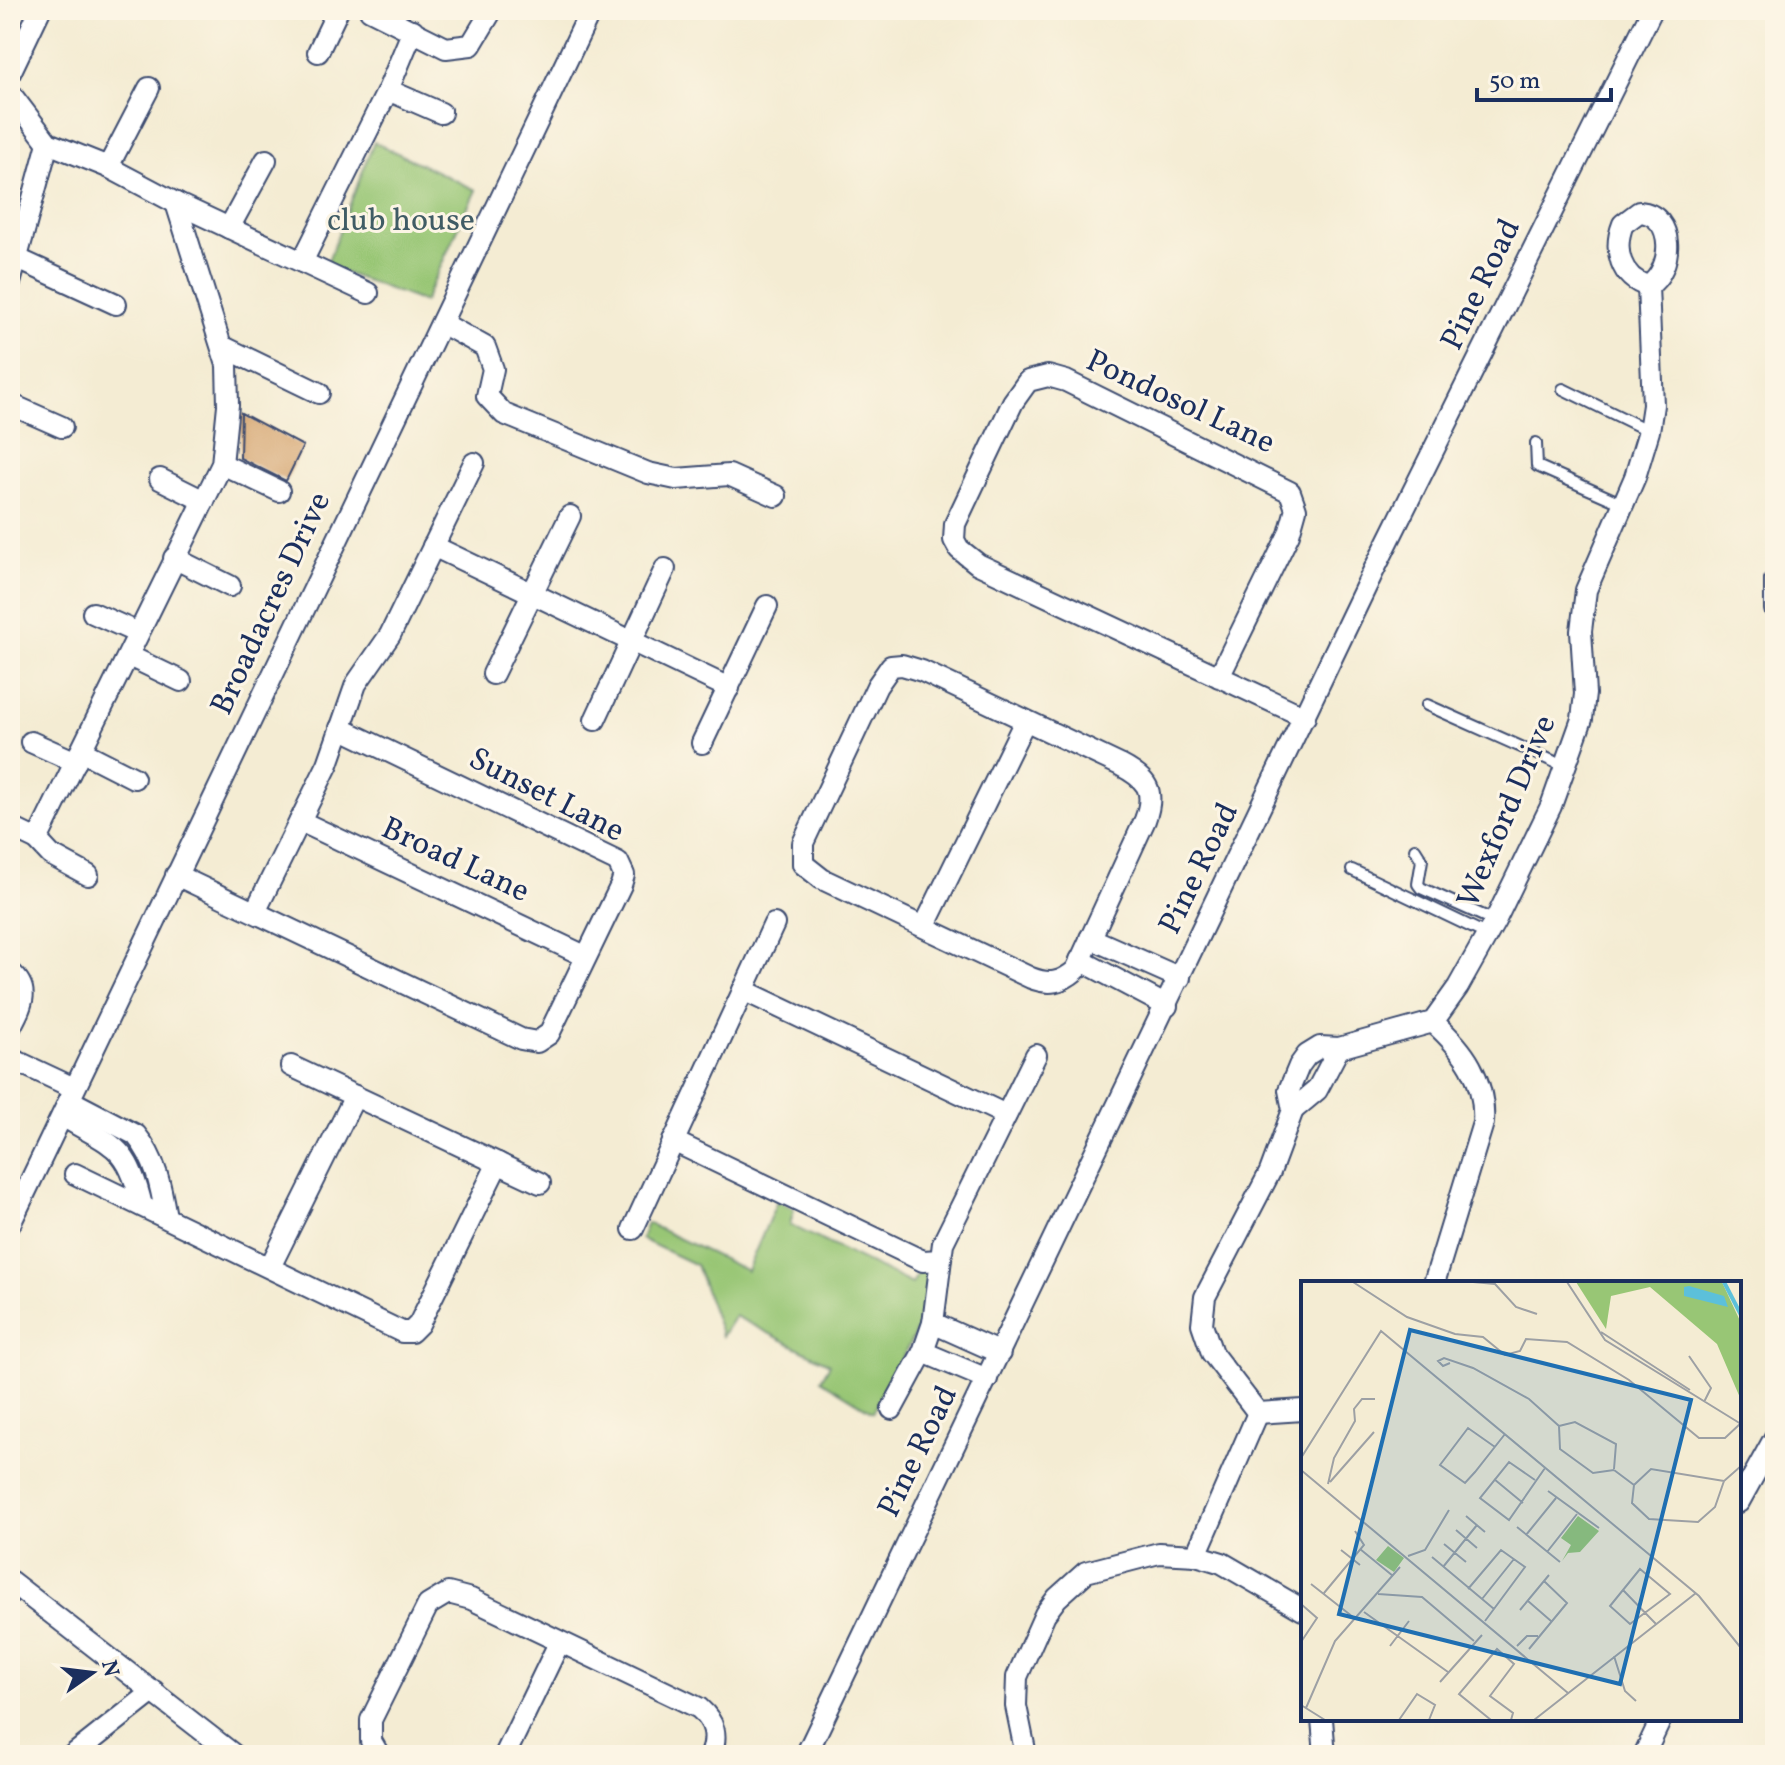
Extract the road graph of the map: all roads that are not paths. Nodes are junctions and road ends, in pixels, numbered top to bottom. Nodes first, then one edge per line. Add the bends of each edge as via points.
1 (40, 10) edge
2 (338, 10) edge
3 (370, 10) edge
4 (492, 10) edge
5 (591, 10) edge
6 (1652, 10) edge
7 (413, 30) junction
8 (318, 52) dead end
9 (10, 73) edge
10 (149, 88) dead end
11 (388, 90) junction
12 (10, 93) edge
13 (441, 113) dead end
14 (48, 143) junction
15 (266, 160) dead end
16 (108, 167) junction
17 (176, 203) junction
18 (229, 228) junction
19 (302, 262) junction
20 (13, 271) edge
21 (1648, 286) dead end
22 (368, 293) dead end
23 (116, 304) dead end
24 (442, 323) junction
25 (224, 347) junction
26 (1563, 389) dead end
27 (319, 393) dead end
28 (10, 404) edge
29 (62, 427) dead end
30 (1649, 431) junction
31 (1536, 443) dead end
32 (474, 463) dead end
33 (222, 464) junction
34 (160, 479) dead end
35 (279, 491) dead end
36 (776, 496) dead end
37 (204, 501) junction
38 (1623, 504) junction
39 (570, 516) dead end
40 (433, 546) junction
41 (174, 558) junction
42 (665, 569) dead end
43 (1775, 580) edge
44 (230, 586) dead end
45 (532, 595) junction
46 (767, 606) dead end
47 (1775, 609) edge
48 (93, 613) dead end
49 (138, 633) junction
50 (631, 642) junction
51 (129, 656) junction
52 (493, 674) dead end
53 (1219, 677) junction
54 (181, 681) dead end
55 (729, 688) junction
56 (1427, 705) dead end
57 (1305, 717) junction
58 (595, 720) dead end
59 (1025, 721) junction
60 (340, 728) junction
61 (31, 742) dead end
62 (702, 743) dead end
63 (79, 756) junction
64 (1566, 767) junction
65 (134, 778) dead end
66 (300, 821) junction
67 (10, 827) edge
68 (37, 840) junction
69 (1415, 849) dead end
70 (1352, 870) dead end
71 (88, 875) dead end
72 (176, 875) junction
73 (255, 912) junction
74 (774, 924) dead end
75 (925, 925) junction
76 (1491, 928) junction
77 (1090, 938) junction
78 (585, 956) junction
79 (1080, 960) junction
80 (10, 972) edge
81 (1180, 978) junction
82 (743, 990) junction
83 (1167, 1006) junction
84 (1433, 1022) junction
85 (10, 1028) edge
86 (1036, 1055) dead end
87 (10, 1058) edge
88 (291, 1066) dead end
89 (355, 1096) junction
90 (70, 1102) junction
91 (1006, 1115) junction
92 (673, 1141) junction
93 (498, 1163) junction
94 (75, 1174) dead end
95 (540, 1183) dead end
96 (142, 1206) junction
97 (166, 1217) junction
98 (10, 1224) edge
99 (633, 1229) dead end
100 (940, 1260) junction
101 (270, 1267) junction
102 (1435, 1281) edge
103 (933, 1323) junction
104 (923, 1352) junction
105 (1000, 1353) junction
106 (987, 1379) junction
107 (892, 1409) dead end
108 (1301, 1410) edge
109 (1258, 1413) junction
110 (1775, 1437) edge
111 (1741, 1498) edge
112 (1196, 1555) junction
113 (10, 1581) edge
114 (1301, 1609) edge
115 (559, 1643) junction
116 (154, 1691) junction
117 (1322, 1721) edge
118 (1660, 1721) edge
119 (73, 1755) edge
120 (234, 1755) edge
121 (379, 1755) edge
122 (505, 1755) edge
123 (711, 1755) edge
124 (806, 1755) edge
125 (1026, 1755) edge
126 (1325, 1755) edge
127 (1644, 1755) edge

1 - 9 street
2 - 8 street
3 - 7 street
4 - 7 street via 468,48 446,48
5 - 24 street, Broadacres Drive
6 - 57 street, Pine Road
7 - 11 street
10 - 16 street
11 - 13 street
11 - 19 street
12 - 14 street
14 - 16 street
14 - 20 street
15 - 18 street
16 - 17 street
17 - 18 street
17 - 25 street
18 - 19 street
19 - 22 street
20 - 23 street
21 - 30 street, Wexford Drive via 1653,405
24 - 36 street via 485,347 493,369 487,396 504,414 648,473 676,479 729,475
24 - 72 street, Broadacres Drive
25 - 27 street
25 - 33 street via 229,379
26 - 30 lane
28 - 29 street
30 - 38 street, Wexford Drive
31 - 38 lane via 1537,466
32 - 40 street
33 - 35 street
33 - 37 street
34 - 37 street
37 - 41 street
38 - 64 street, Wexford Drive via 1582,605 1585,694
39 - 45 street
40 - 45 street
40 - 60 street via 390,635 363,671
41 - 44 street
41 - 49 street
42 - 50 street
43 - 47 street
45 - 50 street
45 - 52 street
46 - 55 street
48 - 49 street
49 - 51 street
50 - 55 street
50 - 58 street
51 - 54 street
51 - 63 street
53 - 53 street, Pondosol Lane via 1027,589 959,549 955,524 1028,381 1048,376 1066,381 1290,492 1295,519
53 - 57 street, Pondosol Lane
55 - 62 street
56 - 64 lane
57 - 81 street, Pine Road
59 - 75 street
59 - 75 street via 913,668 891,666 877,686 803,843 801,858 822,879
59 - 77 street via 1140,776 1151,790 1145,820
60 - 66 street
60 - 78 street, Sunset Lane via 618,862 624,875 621,885
61 - 63 street
63 - 65 street
63 - 68 street
64 - 76 street, Wexford Drive
66 - 73 street
66 - 78 street, Broad Lane
67 - 68 street
68 - 71 street via 51,855
69 - 76 lane via 1422,860 1421,888
70 - 76 lane
72 - 73 street, Sunset Lane
72 - 90 street, Broadacres Drive
73 - 78 street, Sunset Lane via 531,1042 549,1034
74 - 82 street
75 - 79 street via 1041,982 1067,978
76 - 84 street, Wexford Drive
77 - 79 street
77 - 81 street
79 - 83 street
80 - 85 street via 21,982 24,997
81 - 83 street, Pine Road
82 - 91 street
82 - 92 street
83 - 105 street, Pine Road
84 - 102 street via 1473,1067 1484,1100 1483,1123
84 - 109 street via 1339,1048 1320,1047 1307,1055 1289,1090 1293,1110 1270,1172 1211,1281 1202,1310 1212,1353
86 - 91 street
87 - 90 street
88 - 89 street
89 - 93 street
89 - 101 street
90 - 96 street via 121,1151
90 - 97 street via 136,1135 156,1169
90 - 98 street, Broadacres Drive
91 - 100 street via 943,1243
92 - 99 street
92 - 100 street via 923,1261
93 - 95 street
93 - 101 street via 411,1332
94 - 96 street
96 - 97 street
97 - 101 street
100 - 103 street
103 - 104 street
103 - 105 street
104 - 106 street
104 - 107 street
105 - 106 street, Pine Road
106 - 124 street, Pine Road
108 - 109 street
109 - 112 street
110 - 111 street
112 - 114 street via 1222,1563
112 - 125 street via 1159,1553 1090,1570 1057,1598 1039,1624 1017,1677 1016,1706
113 - 116 street
115 - 121 street via 471,1599 448,1593 434,1598 371,1720 371,1741
115 - 122 street
115 - 123 street via 699,1708 714,1726
116 - 119 street
116 - 120 street
117 - 126 street
118 - 127 street

